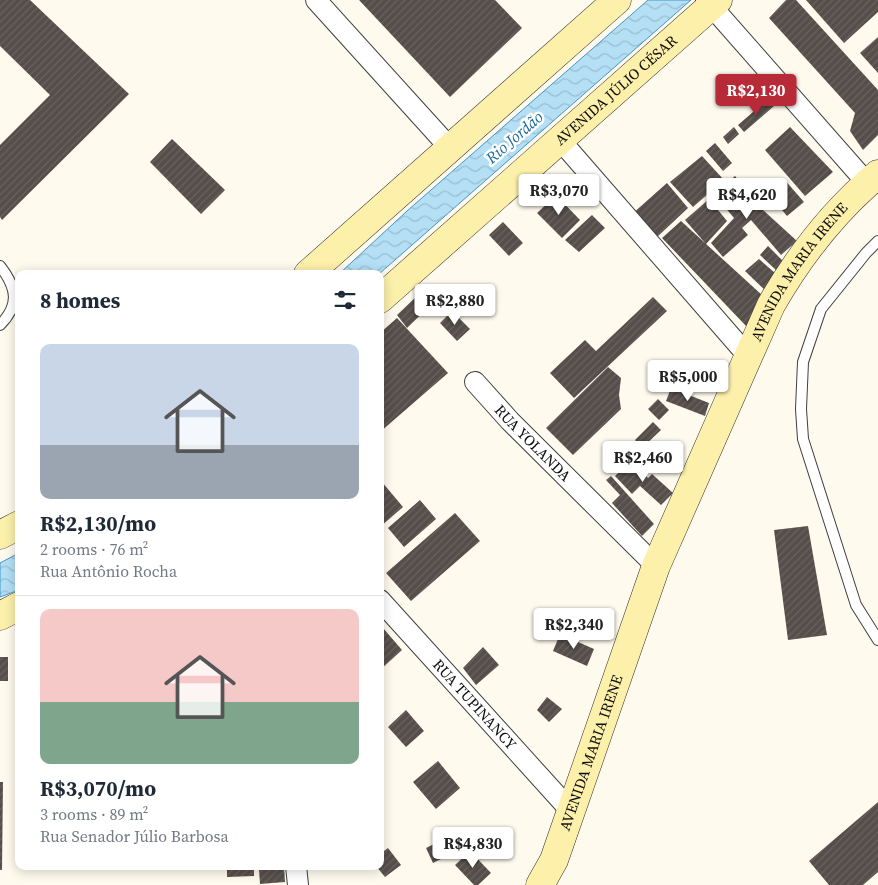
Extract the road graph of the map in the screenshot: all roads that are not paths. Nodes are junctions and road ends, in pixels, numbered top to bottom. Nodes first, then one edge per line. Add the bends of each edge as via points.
1 (316, 0) edge
2 (617, 0) edge
3 (712, 2) edge
4 (560, 140) junction
5 (450, 148) junction
6 (873, 179) edge
7 (878, 241) edge
8 (0, 266) edge
9 (313, 270) edge
10 (384, 295) edge
11 (0, 325) edge
12 (748, 356) junction
13 (475, 382) dead end
14 (15, 527) edge
15 (0, 536) edge
16 (656, 566) junction
17 (384, 604) edge
18 (15, 608) edge
19 (0, 616) edge
20 (878, 640) edge
21 (570, 810) junction
22 (296, 870) edge
23 (298, 885) edge
24 (540, 885) edge

1 - 5 street
2 - 5 street
3 - 4 street, AVENIDA JÚLIO CÉSAR
3 - 6 street
4 - 10 street, AVENIDA JÚLIO CÉSAR
4 - 12 street
5 - 9 street
6 - 12 street, AVENIDA MARIA IRENE via 823,228 790,271
7 - 20 lane via 821,309 803,362 801,409 803,439 856,605
8 - 11 lane via 14,290 14,307
12 - 16 street, AVENIDA MARIA IRENE
13 - 16 street, RUA YOLANDA
14 - 15 street
16 - 21 street, AVENIDA MARIA IRENE
17 - 21 street, RUA TUPINANCY
18 - 19 street
21 - 24 street, AVENIDA MARIA IRENE via 554,860
22 - 23 street

